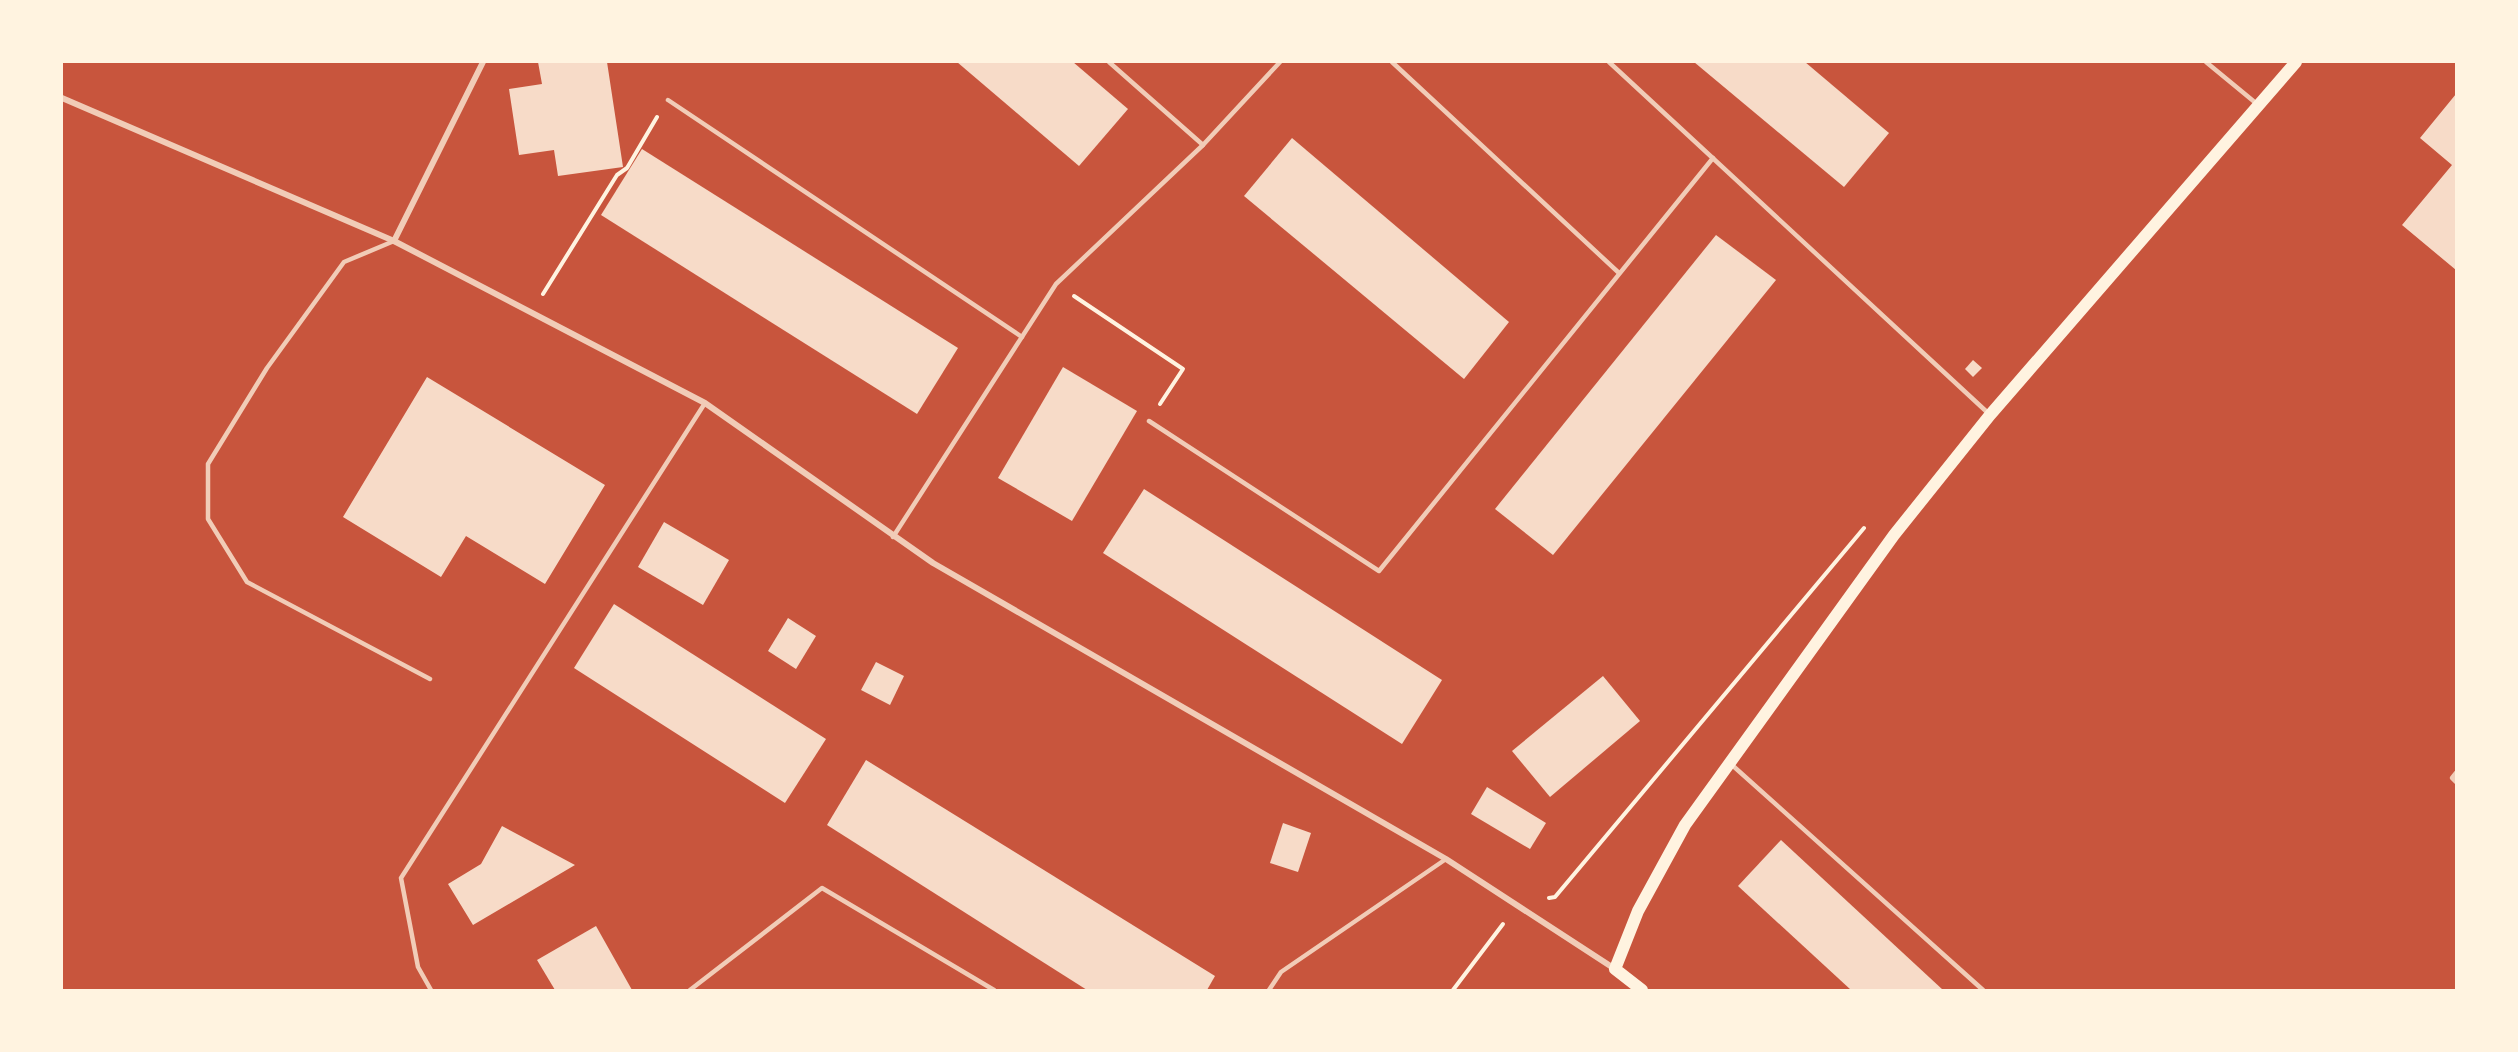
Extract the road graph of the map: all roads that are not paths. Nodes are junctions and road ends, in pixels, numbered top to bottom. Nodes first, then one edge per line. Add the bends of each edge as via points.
1 (483, 62) edge
2 (1109, 62) edge
3 (1280, 62) edge
4 (1392, 62) edge
5 (1610, 62) edge
6 (2205, 62) edge
7 (2296, 62) edge
8 (62, 98) edge
9 (668, 100) road end
10 (2259, 106) junction
11 (1203, 145) junction
12 (1713, 158) junction
13 (394, 241) junction
14 (1619, 273) junction
15 (1022, 337) junction
16 (705, 403) junction
17 (1990, 415) junction
18 (1149, 421) road end
19 (893, 537) junction
20 (430, 679) dead end
21 (1730, 763) junction
22 (2457, 773) edge
23 (2457, 782) edge
24 (1446, 859) junction
25 (1615, 969) junction
26 (431, 990) edge
27 (690, 990) edge
28 (994, 990) edge
29 (1269, 990) edge
30 (1641, 990) edge
31 (1983, 990) edge

1 - 13 street
2 - 11 lane
3 - 11 lane
4 - 14 lane
5 - 12 lane
6 - 10 lane
7 - 10 main road
8 - 13 street
9 - 15 lane
10 - 17 main road
11 - 15 lane via 1056,284
12 - 14 lane
12 - 17 lane
13 - 16 street
13 - 20 lane via 344,262 267,368 208,464 208,519 248,582
14 - 18 lane via 1379,571
15 - 19 lane
16 - 19 street
16 - 26 lane via 401,878 418,967
17 - 21 main road via 1894,535
19 - 24 street via 933,564
21 - 25 main road via 1685,825 1638,911
21 - 31 lane
22 - 23 lane via 2452,778
24 - 25 street
24 - 29 lane via 1281,972
25 - 30 main road
27 - 28 lane via 822,888

